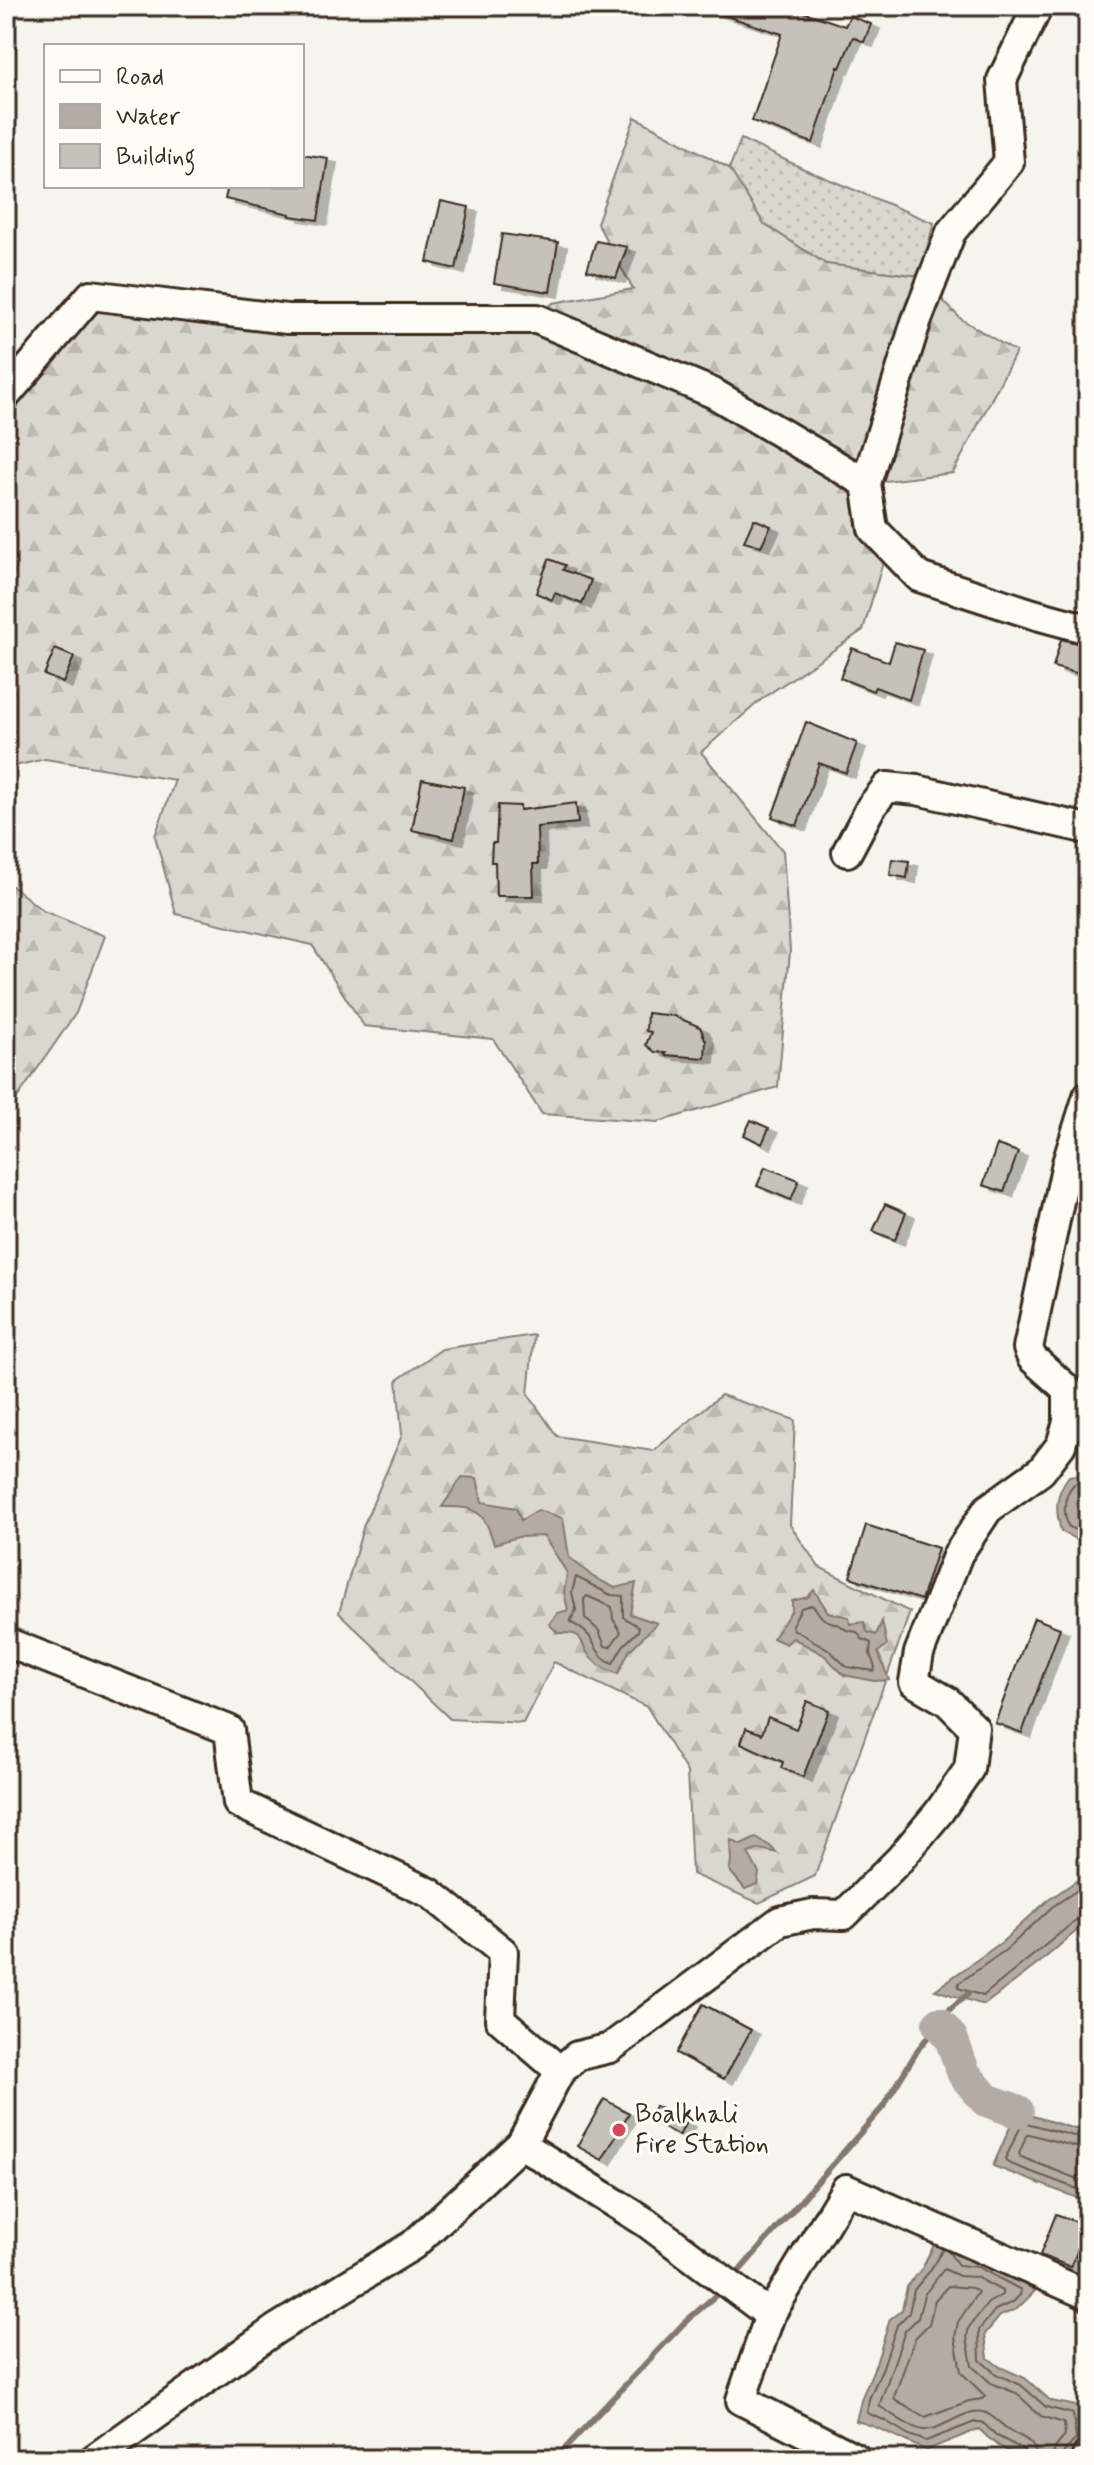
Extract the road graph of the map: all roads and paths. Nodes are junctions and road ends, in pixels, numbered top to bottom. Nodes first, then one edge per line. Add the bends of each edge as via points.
1 (1038, 6) edge
2 (6, 395) edge
3 (866, 483) junction
4 (1088, 629) edge
5 (1088, 829) edge
6 (847, 852) dead end
7 (1088, 1096) edge
8 (6, 1642) edge
9 (560, 2071) junction
10 (521, 2144) junction
11 (1088, 2295) edge
12 (770, 2315) junction
13 (94, 2459) edge
14 (857, 2459) edge

1 - 3 street via 1002,80 1009,162 951,232 916,322
2 - 3 street via 91,295 287,319 537,319 713,393
3 - 4 street via 873,529 919,577
5 - 6 street via 887,787
7 - 9 street via 1067,1163 1028,1348 1068,1390 1065,1433 1041,1471 988,1509 958,1554 919,1653 914,1682 947,1701 974,1728 969,1769 900,1859 844,1915 780,1921 610,2048 577,2056
8 - 9 street via 229,1730 238,1803 430,1893 503,1952 500,2019
9 - 10 street
10 - 12 street via 647,2223
10 - 13 street via 413,2245 276,2329
11 - 12 street via 846,2189
12 - 14 street via 741,2400

